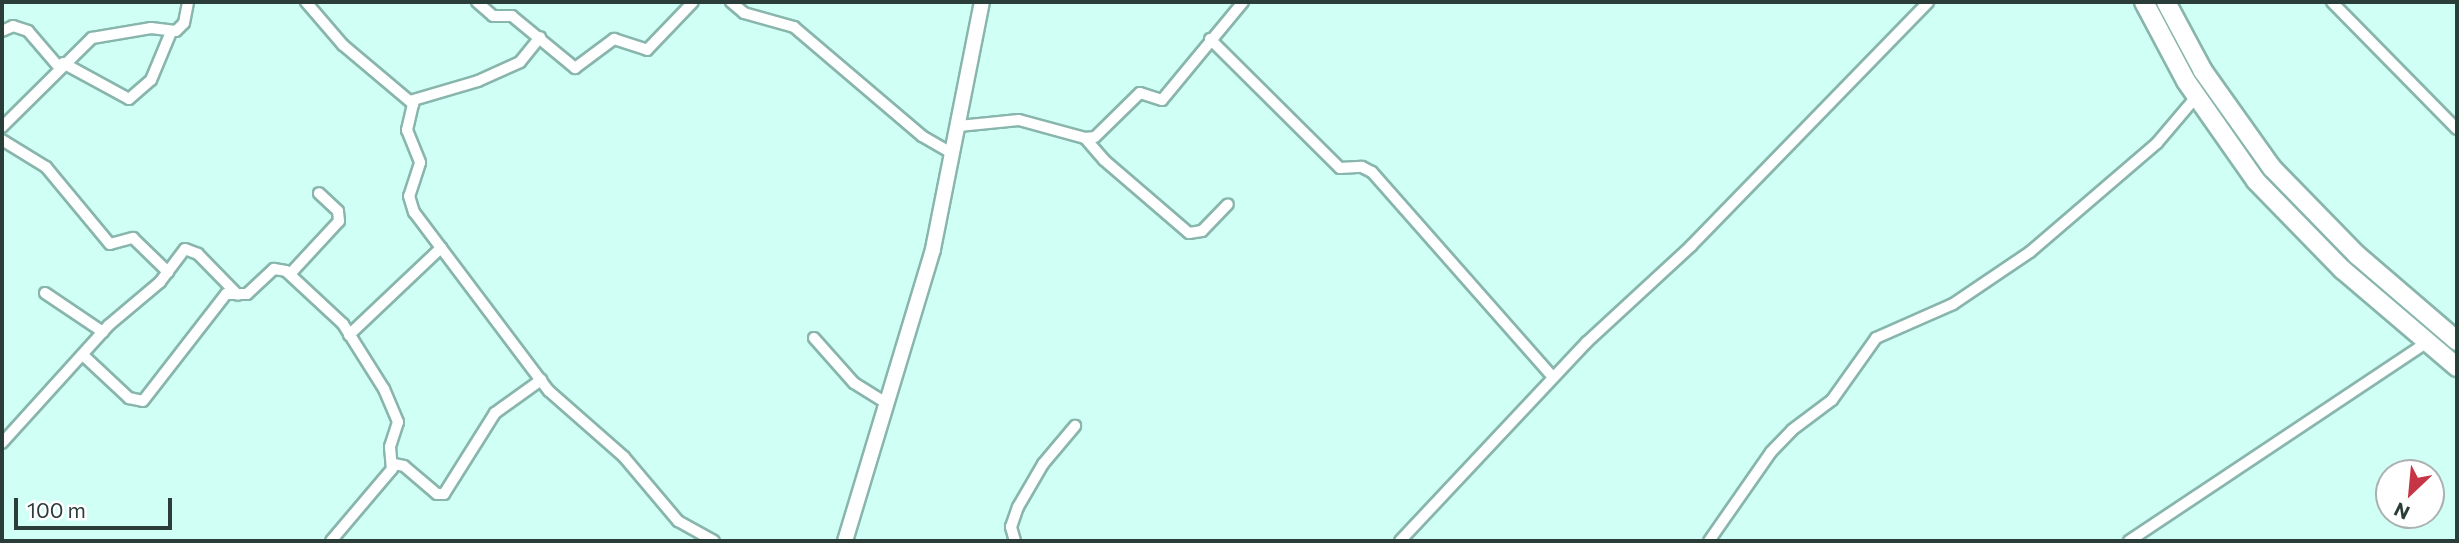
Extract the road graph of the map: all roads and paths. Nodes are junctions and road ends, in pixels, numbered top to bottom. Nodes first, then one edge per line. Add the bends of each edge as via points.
1 (188, 2) edge
2 (306, 2) edge
3 (477, 2) edge
4 (693, 2) edge
5 (731, 2) edge
6 (982, 2) edge
7 (1243, 2) edge
8 (1928, 2) edge
9 (2144, 2) edge
10 (2166, 2) edge
11 (2332, 2) edge
12 (2, 31) edge
13 (172, 32) junction
14 (540, 37) junction
15 (1210, 39) junction
16 (61, 65) junction
17 (2196, 97) junction
18 (410, 101) junction
19 (959, 126) junction
20 (2, 127) edge
21 (2457, 129) edge
22 (1085, 138) junction
23 (2, 141) edge
24 (953, 154) junction
25 (319, 193) dead end
26 (1228, 204) dead end
27 (441, 248) junction
28 (167, 272) junction
29 (290, 274) junction
30 (45, 293) dead end
31 (238, 295) junction
32 (103, 332) junction
33 (349, 335) junction
34 (814, 338) dead end
35 (2457, 341) edge
36 (2427, 342) junction
37 (84, 356) junction
38 (2457, 367) edge
39 (1553, 377) junction
40 (541, 380) junction
41 (884, 401) junction
42 (1075, 426) dead end
43 (2, 443) edge
44 (394, 464) junction
45 (331, 541) edge
46 (714, 541) edge
47 (845, 541) edge
48 (1015, 541) edge
49 (1400, 541) edge
50 (1710, 541) edge
51 (2129, 541) edge

1 - 13 street via 184,23
2 - 18 street via 343,46
3 - 14 street via 494,16 512,16
4 - 14 street via 647,50 614,39 578,67 568,65
5 - 24 street via 744,13 794,27 922,136
6 - 19 street
7 - 15 street
8 - 39 street via 1700,236
9 - 17 highway
10 - 35 highway via 2203,71 2272,168 2357,255
11 - 21 street
12 - 16 street via 13,26 28,31
13 - 16 street via 151,27 99,34
13 - 16 street via 151,80 129,99
14 - 18 street via 520,62 478,81
15 - 22 street via 1162,100 1140,93 1107,128
15 - 39 street via 1340,167 1372,172
16 - 20 street
17 - 36 highway via 2256,181 2296,226
17 - 50 street via 2162,138 2030,252 1953,304 1876,338 1832,400 1791,430 1771,452
18 - 27 street via 413,108 407,130 420,163 410,202
19 - 22 street via 1019,120
19 - 24 street
22 - 26 street via 1189,233 1202,231
23 - 28 street via 46,167 110,244 133,238
24 - 41 street via 933,249
25 - 29 street via 338,211 339,221
27 - 33 street
27 - 40 street
28 - 31 street via 181,251 191,249
28 - 32 street
29 - 31 street via 274,270 251,291
29 - 33 street via 332,311
30 - 32 street
31 - 37 street via 223,298 143,401 129,398
32 - 37 street
33 - 44 street via 384,389 398,422 390,447
34 - 41 street via 854,383
36 - 38 highway
36 - 51 street
37 - 43 street
39 - 49 street
40 - 44 street via 495,414 444,494 437,494 404,466
40 - 46 street via 562,405 624,457 678,522
41 - 47 street
42 - 48 street via 1043,464 1018,507 1011,527
44 - 45 street

